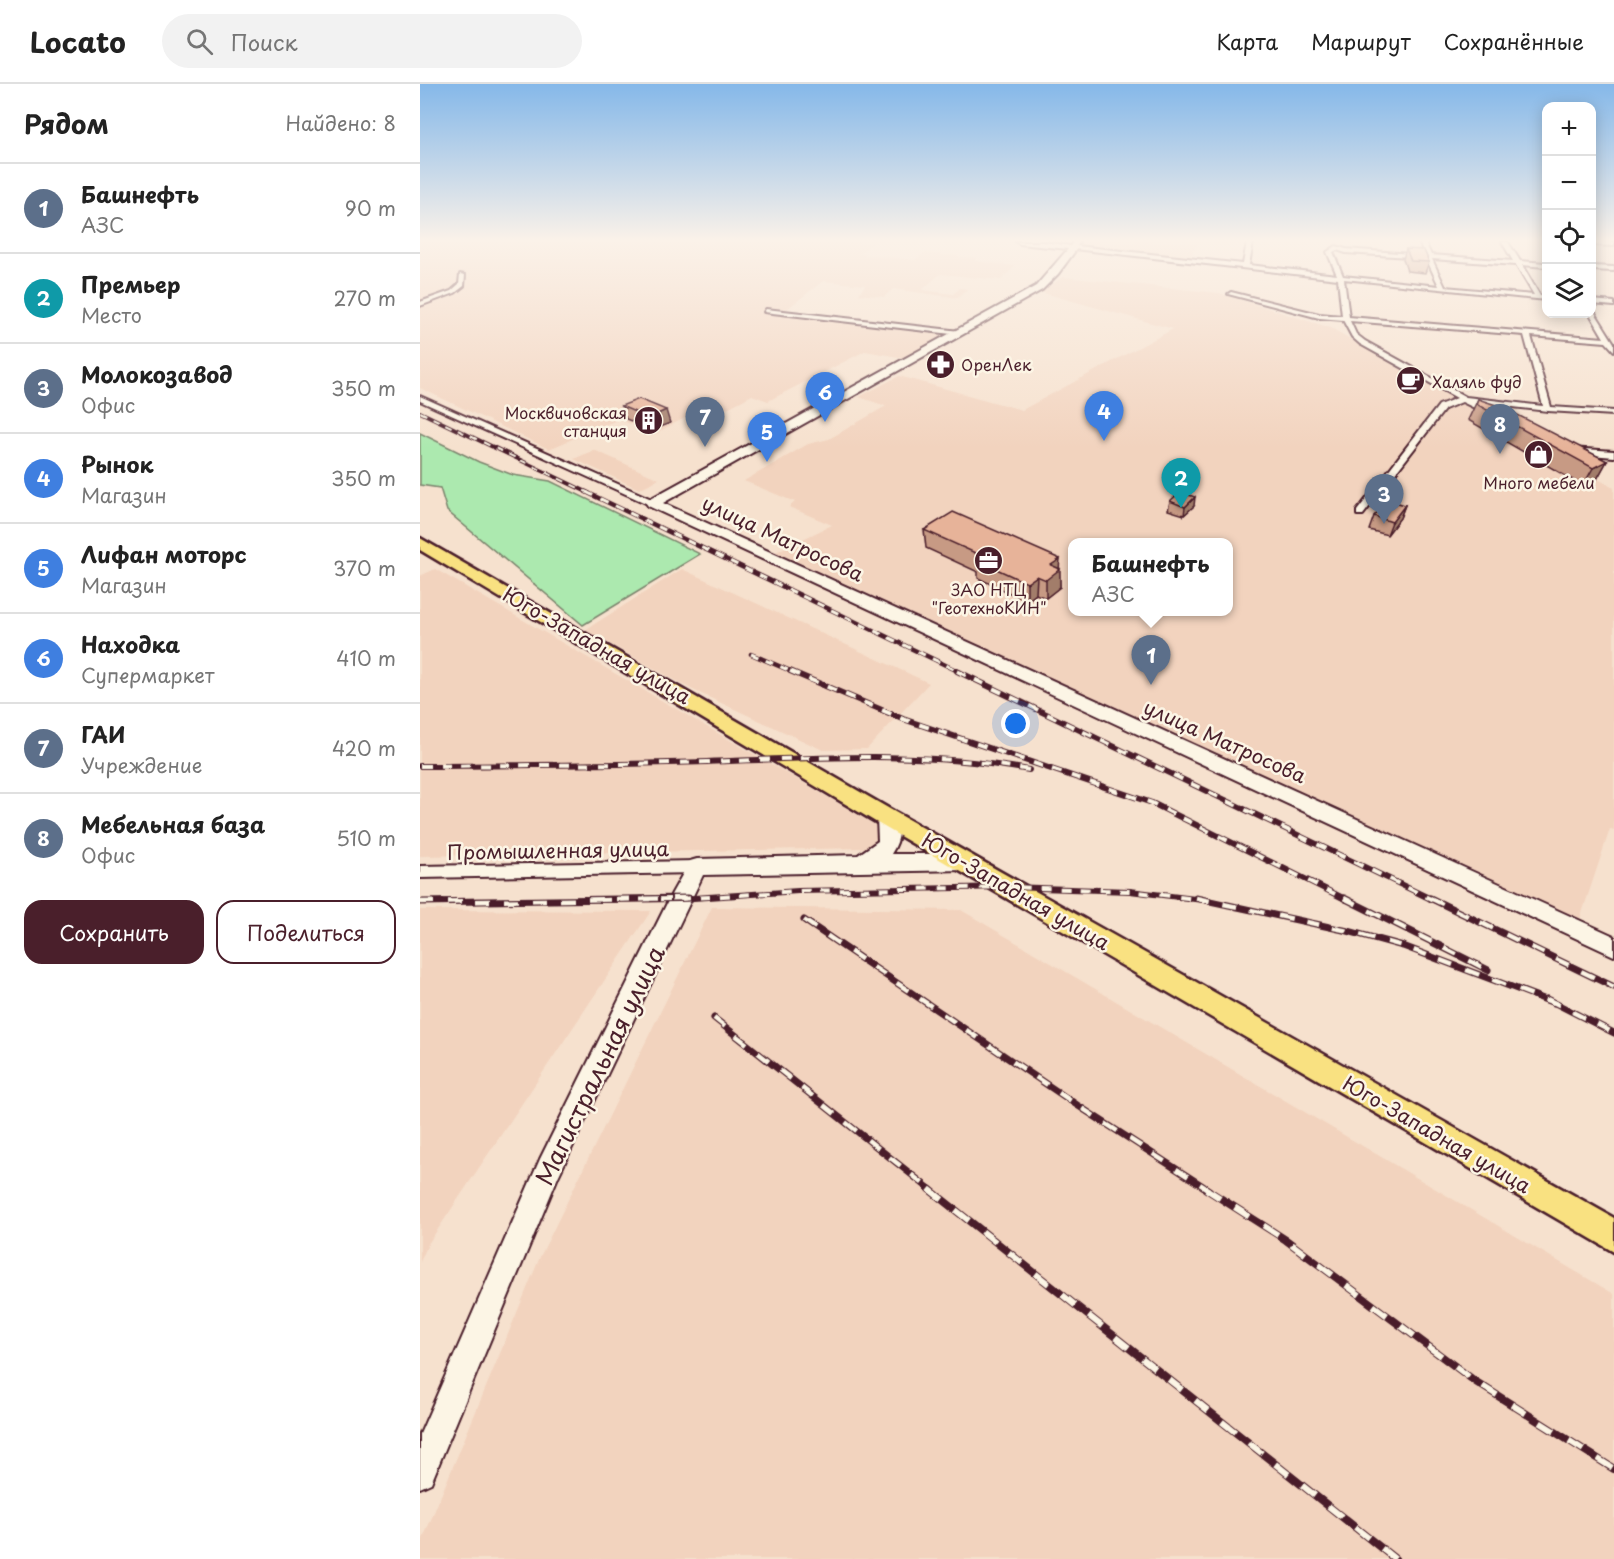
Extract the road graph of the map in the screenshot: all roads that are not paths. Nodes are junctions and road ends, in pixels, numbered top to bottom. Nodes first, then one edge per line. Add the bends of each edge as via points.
1 (766, 311) dead end
2 (998, 311) edge
3 (1291, 311) edge
4 (1345, 311) edge
5 (1596, 318) edge
6 (1346, 319) junction
7 (960, 333) junction
8 (1527, 333) junction
9 (1609, 340) junction
10 (1614, 350) edge
11 (420, 398) edge
12 (1462, 399) junction
13 (1548, 409) junction
14 (1614, 413) edge
15 (1501, 420) edge
16 (1558, 451) edge
17 (1614, 454) edge
18 (653, 503) junction
19 (1360, 513) dead end
20 (420, 543) edge
21 (887, 818) junction
22 (861, 862) junction
23 (966, 862) junction
24 (697, 867) junction
25 (420, 872) edge
26 (1614, 946) edge
27 (1614, 1236) edge
28 (420, 1472) edge

1 - 7 street
2 - 7 street
3 - 6 street
4 - 6 street
5 - 9 street
6 - 8 street
6 - 12 street via 1358,341
7 - 18 street
8 - 9 street
8 - 13 street
9 - 10 street
11 - 18 street
12 - 13 street
12 - 15 street
12 - 19 street via 1442,407
13 - 14 street
16 - 17 street
18 - 26 street, улица Матросова
20 - 21 main road, Юго-Западная улица
21 - 22 street via 890,839 885,848
21 - 23 main road, Юго-Западная улица
22 - 23 street
22 - 24 street
23 - 27 main road, Юго-Западная улица
24 - 25 street, Промышленная улица
24 - 28 street, Магистральная улица via 549,1168

